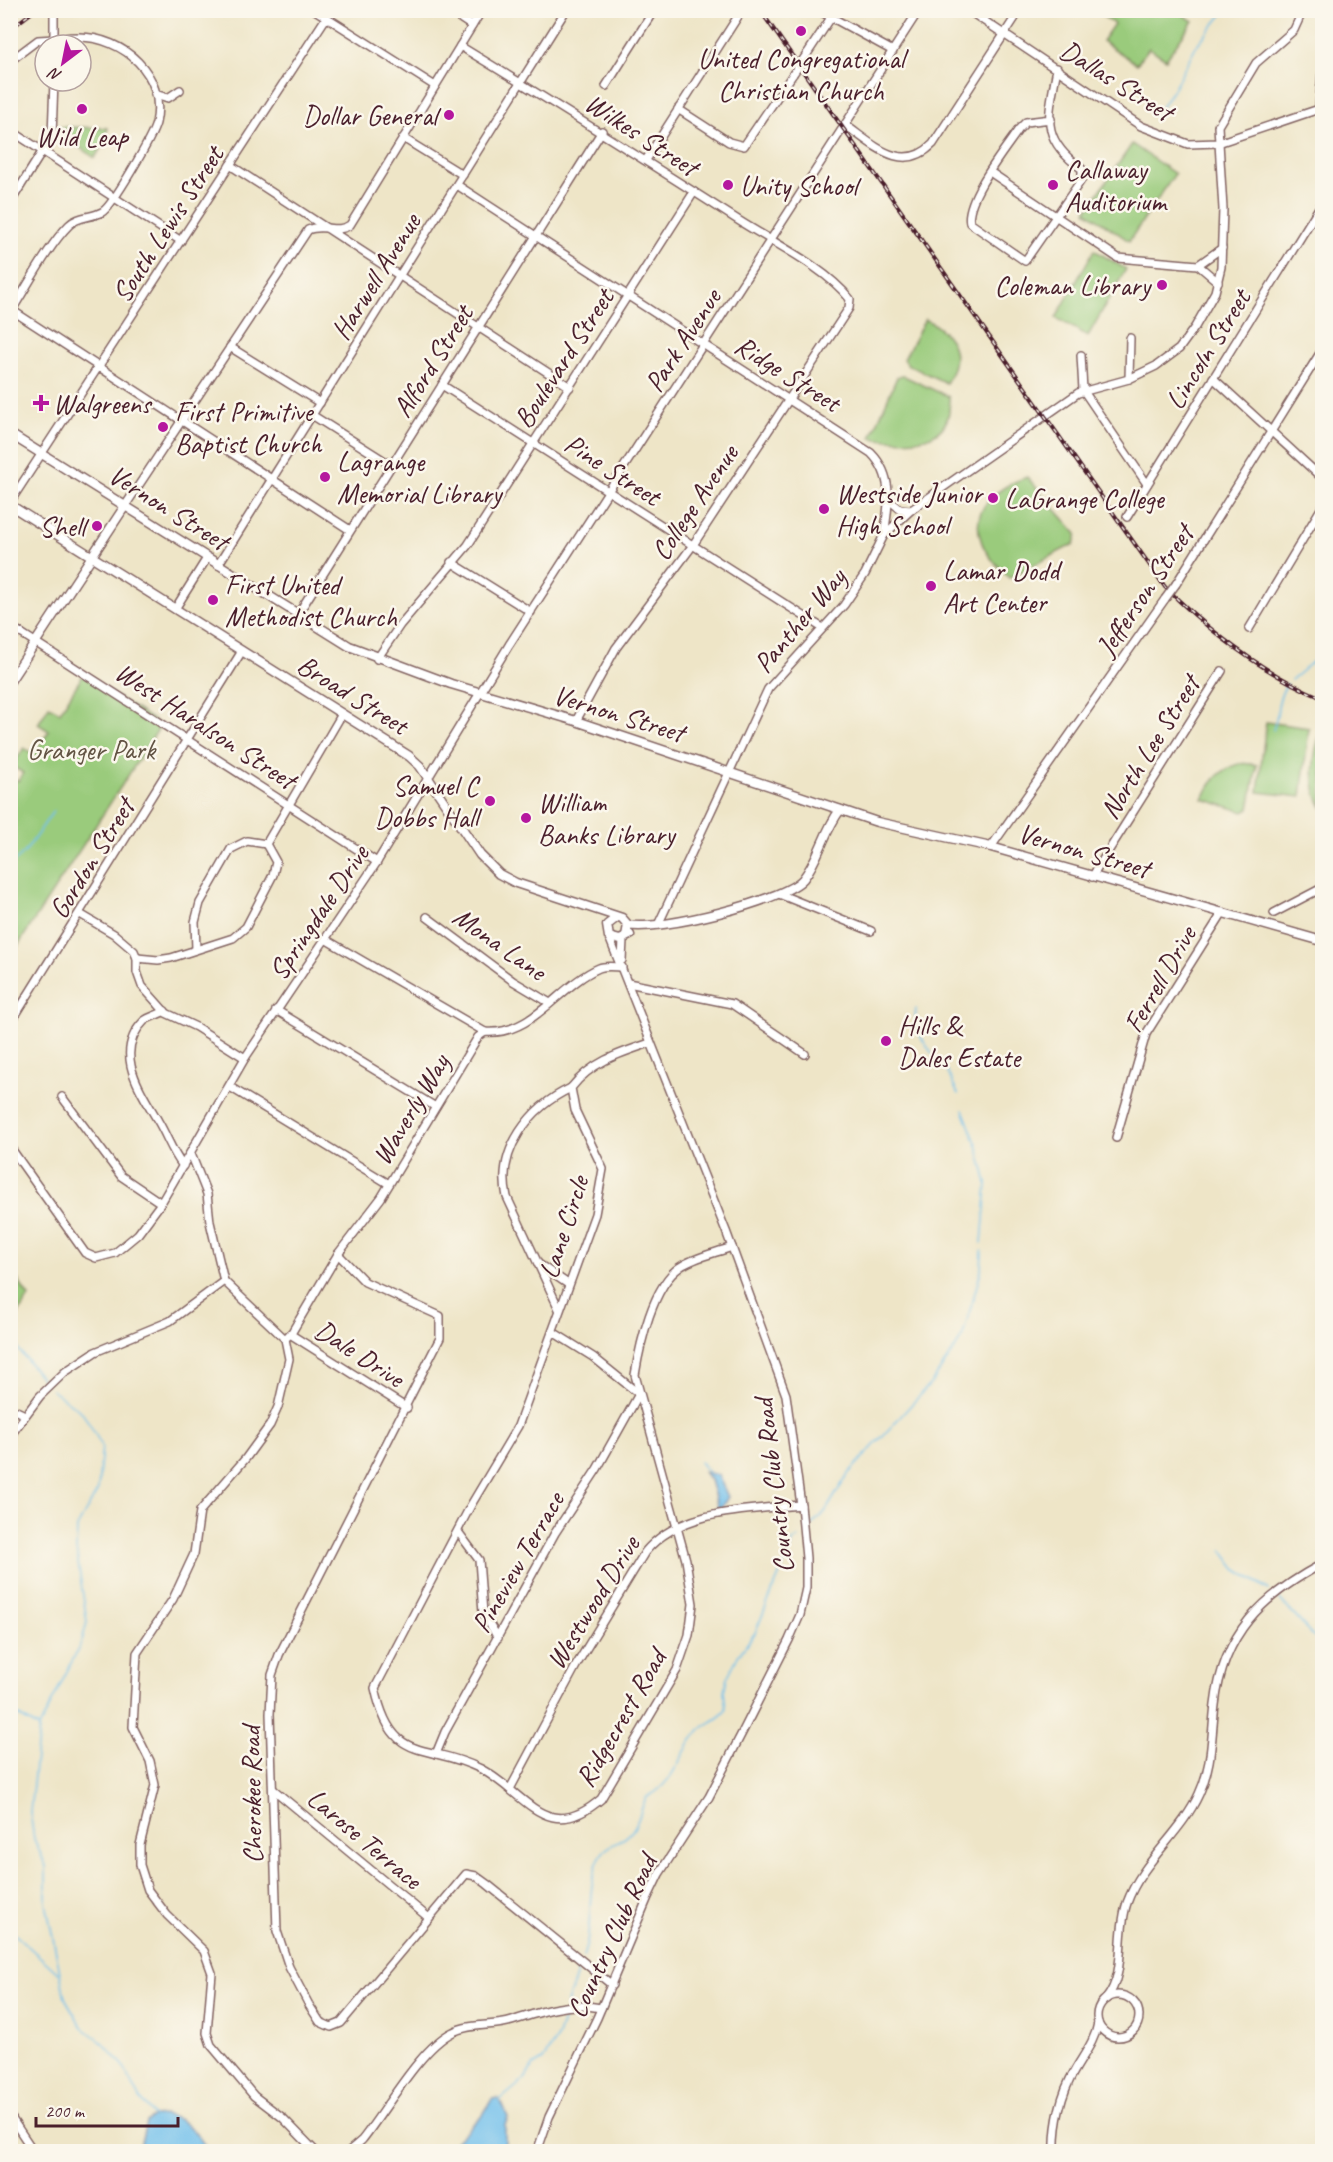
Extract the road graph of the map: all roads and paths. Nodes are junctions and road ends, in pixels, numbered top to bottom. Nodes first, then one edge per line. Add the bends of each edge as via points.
1 (54, 10) edge
2 (315, 10) edge
3 (448, 10) edge
4 (482, 10) edge
5 (566, 10) edge
6 (654, 10) edge
7 (818, 10) edge
8 (919, 10) edge
9 (968, 10) edge
10 (1020, 10) edge
11 (1303, 10) edge
12 (740, 11) edge
13 (834, 14) edge
14 (326, 18) junction
15 (54, 19) junction
16 (472, 26) junction
17 (54, 33) edge
18 (64, 33) edge
19 (1005, 34) junction
20 (93, 39) edge
21 (33, 43) edge
22 (460, 46) junction
23 (893, 51) junction
24 (10, 61) edge
25 (1057, 68) junction
26 (1323, 72) edge
27 (521, 83) junction
28 (435, 86) junction
29 (606, 86) dead end
30 (180, 90) dead end
31 (54, 93) edge
32 (155, 94) junction
33 (1321, 108) edge
34 (678, 109) junction
35 (1051, 119) junction
36 (845, 125) junction
37 (10, 130) edge
38 (602, 131) junction
39 (403, 138) junction
40 (1218, 143) junction
41 (43, 151) junction
42 (646, 160) junction
43 (230, 165) junction
44 (990, 172) junction
45 (463, 175) junction
46 (457, 185) junction
47 (694, 192) junction
48 (114, 197) junction
49 (10, 203) edge
50 (1323, 203) edge
51 (1057, 215) junction
52 (328, 228) junction
53 (537, 236) junction
54 (181, 241) junction
55 (770, 241) junction
56 (1222, 248) junction
57 (1198, 265) junction
58 (400, 275) junction
59 (1218, 282) junction
60 (628, 296) junction
61 (849, 308) joint
62 (11, 310) edge
63 (479, 327) junction
64 (1130, 338) dead end
65 (704, 346) junction
66 (230, 347) junction
67 (1323, 350) edge
68 (1081, 355) dead end
69 (99, 366) junction
70 (1213, 378) junction
71 (1129, 379) junction
72 (442, 385) junction
73 (570, 387) junction
74 (1083, 390) junction
75 (789, 397) junction
76 (320, 404) junction
77 (312, 416) junction
78 (183, 419) junction
79 (1274, 431) junction
80 (10, 434) edge
81 (534, 443) junction
82 (43, 453) junction
83 (392, 465) junction
84 (273, 478) junction
85 (1323, 478) edge
86 (1147, 484) junction
87 (609, 492) junction
88 (889, 500) junction
89 (10, 504) edge
90 (125, 506) junction
91 (1323, 507) edge
92 (911, 510) junction
93 (1127, 517) dead end
94 (350, 530) junction
95 (884, 535) junction
96 (693, 545) junction
97 (92, 557) junction
98 (207, 558) junction
99 (451, 562) junction
100 (218, 565) junction
101 (175, 609) junction
102 (531, 612) junction
103 (298, 614) junction
104 (10, 626) edge
105 (821, 627) junction
106 (1250, 629) dead end
107 (36, 642) junction
108 (242, 651) junction
109 (377, 658) junction
110 (1222, 671) dead end
111 (10, 681) edge
112 (482, 694) junction
113 (342, 714) junction
114 (576, 721) junction
115 (189, 739) junction
116 (729, 772) junction
117 (429, 780) junction
118 (288, 803) junction
119 (840, 810) junction
120 (266, 844) junction
121 (991, 847) junction
122 (377, 862) junction
123 (1092, 877) junction
124 (1323, 888) edge
125 (779, 894) junction
126 (582, 906) junction
127 (1223, 912) junction
128 (1274, 913) dead end
129 (80, 914) junction
130 (427, 917) dead end
131 (616, 918) junction
132 (607, 925) junction
133 (628, 925) junction
134 (658, 925) junction
135 (646, 926) junction
136 (870, 931) dead end
137 (609, 937) junction
138 (625, 938) junction
139 (325, 939) junction
140 (1323, 943) edge
141 (195, 948) junction
142 (137, 958) junction
143 (622, 965) junction
144 (628, 983) junction
145 (550, 1003) junction
146 (276, 1010) junction
147 (165, 1011) junction
148 (10, 1024) edge
149 (485, 1032) junction
150 (650, 1043) junction
151 (805, 1054) dead end
152 (245, 1058) junction
153 (230, 1087) junction
154 (571, 1088) junction
155 (62, 1097) dead end
156 (434, 1107) junction
157 (1116, 1138) dead end
158 (10, 1147) edge
159 (190, 1154) junction
160 (183, 1166) junction
161 (388, 1184) junction
162 (161, 1203) junction
163 (732, 1247) junction
164 (338, 1254) junction
165 (537, 1262) junction
166 (224, 1281) junction
167 (568, 1284) junction
168 (559, 1309) junction
169 (553, 1332) junction
170 (288, 1336) junction
171 (639, 1394) junction
172 (10, 1407) edge
173 (407, 1408) junction
174 (25, 1415) junction
175 (10, 1436) edge
176 (801, 1505) junction
177 (676, 1527) junction
178 (459, 1533) junction
179 (1323, 1564) edge
180 (498, 1638) junction
181 (436, 1754) junction
182 (510, 1789) junction
183 (274, 1790) junction
184 (429, 1918) junction
185 (1118, 1980) junction
186 (612, 1985) junction
187 (1106, 1999) junction
188 (1129, 1999) junction
189 (602, 2008) junction
190 (1098, 2024) junction
191 (1113, 2037) junction
192 (1090, 2045) junction
193 (10, 2116) edge
194 (34, 2151) edge
195 (316, 2151) edge
196 (348, 2151) edge
197 (537, 2151) edge
198 (1054, 2151) edge

1 - 15 street
2 - 14 street
3 - 16 street
4 - 16 street
5 - 27 street, Harwell Avenue
6 - 29 street
7 - 13 street
8 - 23 street, Park Avenue
9 - 19 street, Dallas Street
10 - 19 street
11 - 40 street, Panther Way via 1294,30 1256,63 1236,94 1218,126
12 - 34 street
13 - 23 street
13 - 34 street, bridge via 744,147 729,142
14 - 28 street
14 - 43 street, South Lewis Street
15 - 17 street
15 - 18 street
16 - 22 street
19 - 25 street, Dallas Street
19 - 36 street via 923,154 903,159 894,156
20 - 32 street via 122,48 144,69
21 - 24 street
22 - 27 street, Wilkes Street
22 - 28 street
23 - 36 street, Park Avenue
25 - 35 street
25 - 40 street, Dallas Street via 1141,126 1188,144
26 - 33 street
27 - 38 street, Wilkes Street
27 - 45 street, Harwell Avenue
28 - 39 street
30 - 32 street via 168,98
31 - 41 street via 52,136
32 - 48 street via 157,115 152,134
33 - 40 street, Dallas Street
34 - 42 street
35 - 44 street via 1026,123
35 - 51 street via 1057,148 1082,169 1082,179
36 - 55 street, Park Avenue
37 - 41 street
38 - 42 street, Wilkes Street
38 - 53 street, Alford Street
39 - 45 street
39 - 52 street via 350,225
40 - 56 street, Panther Way
41 - 48 street
41 - 49 street
42 - 47 street, Wilkes Street
43 - 52 street
43 - 54 street, South Lewis Street
44 - 51 street
44 - 51 street via 976,195 968,220 1021,259 1025,261 1030,256
45 - 46 street, Harwell Avenue
46 - 53 street, Ridge Street
46 - 58 street, Harwell Avenue
47 - 55 street, Wilkes Street
47 - 60 street, Boulevard Street
48 - 54 street
48 - 62 street via 102,212 70,224
50 - 70 street, Lincoln Street
51 - 57 street via 1118,258
52 - 58 street
52 - 66 street via 308,230
53 - 60 street, Ridge Street
53 - 63 street, Alford Street
54 - 69 street, South Lewis Street
55 - 61 street, Wilkes Street via 836,283 850,299
55 - 65 street, Park Avenue
56 - 57 street
56 - 59 street, Panther Way
57 - 59 street
58 - 63 street
58 - 76 street, Harwell Avenue
59 - 71 street, Panther Way via 1202,316 1179,349
60 - 65 street, Ridge Street
60 - 73 street, Boulevard Street
61 - 75 street, College Avenue
62 - 69 street
63 - 72 street, Alford Street
63 - 73 street
64 - 71 street
65 - 75 street, Ridge Street
65 - 87 street, Park Avenue
66 - 76 street
66 - 78 street
67 - 79 street, Jefferson Street
68 - 74 street
69 - 78 street
69 - 82 street, South Lewis Street
70 - 79 street
70 - 86 street, Lincoln Street
71 - 74 street, Panther Way
72 - 81 street, Pine Street
72 - 83 street, Alford Street
73 - 81 street, Boulevard Street
74 - 86 street
74 - 92 street, Panther Way
75 - 88 street, Ridge Street via 871,453 884,470
75 - 96 street, College Avenue
76 - 77 street, Harwell Avenue
77 - 83 street
77 - 84 street, Harwell Avenue
78 - 84 street
78 - 90 street
79 - 85 street
79 - 121 street, Jefferson Street, bridge via 1166,599
80 - 82 main road, Vernon Street
81 - 87 street, Pine Street
81 - 99 street, Boulevard Street via 468,545
82 - 89 street, South Lewis Street
82 - 90 main road, Vernon Street
83 - 94 street, Alford Street
84 - 94 street
84 - 100 street, Harwell Avenue
86 - 93 street, Lincoln Street
87 - 96 street, Pine Street
87 - 102 street, Park Avenue
88 - 92 street via 900,509
88 - 95 street, Ridge Street
89 - 97 main road, Broad Street
90 - 97 main road
90 - 98 main road, Vernon Street
91 - 106 street
92 - 95 street, Panther Way
94 - 103 street, Alford Street
95 - 105 street, Panther Way via 859,584
96 - 105 street, Pine Street
96 - 114 street, College Avenue via 616,648
97 - 101 main road, Broad Street
97 - 107 main road
98 - 100 main road, Vernon Street
98 - 101 street
99 - 102 street
99 - 109 street, Boulevard Street
100 - 103 main road, Vernon Street
101 - 108 main road, Broad Street
102 - 112 street, Park Avenue
103 - 109 main road, Vernon Street
104 - 107 street, West Haralson Street
105 - 116 street, Panther Way via 768,688
107 - 111 main road
107 - 115 street, West Haralson Street
108 - 113 main road, Broad Street
108 - 115 street, Gordon Street
109 - 112 main road, Vernon Street
110 - 123 street, North Lee Street
112 - 114 main road, Vernon Street
112 - 117 street, Springdale Drive
113 - 117 main road, Broad Street via 409,756
113 - 118 street
114 - 116 main road, Vernon Street
115 - 118 street, West Haralson Street
115 - 129 street, Gordon Street
116 - 119 main road, Vernon Street
116 - 134 street, Panther Way
117 - 122 street, Springdale Drive
117 - 126 main road, Broad Street via 495,871 516,883
118 - 120 street
118 - 122 street, West Haralson Street
119 - 121 main road, Vernon Street
119 - 125 main road via 806,874 794,887
120 - 141 street via 247,841 231,849 200,903
120 - 141 street via 276,862 273,875 246,927 223,943
121 - 123 main road, Vernon Street
122 - 139 street, Springdale Drive
123 - 127 main road, Vernon Street
124 - 128 street
125 - 134 main road
125 - 136 street
126 - 131 main road, Broad Street
126 - 132 main road, Broad Street
127 - 140 main road, Vernon Street
127 - 157 street, Ferrell Drive via 1146,1034
129 - 142 street via 125,942
129 - 148 street, Gordon Street
130 - 145 street, Mona Lane via 513,981
131 - 132 main road
131 - 133 main road, Broad Street
132 - 137 main road
133 - 135 main road
133 - 138 main road
134 - 135 main road
135 - 138 main road
137 - 138 main road
137 - 143 street, Country Club Road
138 - 143 street, Country Club Road
139 - 146 street, Springdale Drive
139 - 149 street
141 - 142 street via 158,960
142 - 147 street via 142,986
143 - 144 street, Country Club Road
143 - 145 street via 598,969
144 - 150 street, Country Club Road
144 - 151 street via 732,1004
145 - 149 street via 528,1022 496,1033
146 - 152 street, Springdale Drive
146 - 156 street
147 - 152 street
147 - 160 street via 146,1019 137,1030 130,1047 129,1066
149 - 156 street, Waverly Way
150 - 154 street via 615,1055 582,1074
150 - 163 street, Country Club Road
152 - 153 street, Springdale Drive
153 - 159 street, Springdale Drive
153 - 161 street
154 - 165 street via 547,1101 529,1119 504,1164 507,1197
154 - 167 street, Lane Circle via 575,1110 603,1169 603,1179
155 - 162 street via 121,1176
156 - 161 street, Waverly Way
158 - 162 street, Springdale Drive via 85,1253 96,1258 115,1253 138,1234
159 - 160 street, Springdale Drive
159 - 166 street via 207,1194
160 - 162 street, Springdale Drive
161 - 164 street, Waverly Way via 374,1209
163 - 171 street, Ridgecrest Road via 682,1265 669,1275 639,1350
163 - 176 street, Country Club Road via 786,1395
164 - 170 street, Waverly Way
164 - 173 street, Cherokee Road via 365,1282 440,1316 440,1338
165 - 167 street
165 - 168 street
166 - 170 street, Dale Drive
166 - 174 street via 170,1322 94,1352 64,1372
167 - 168 street, Lane Circle
168 - 169 street, Lane Circle
169 - 171 street via 593,1357
169 - 178 street, Ridgecrest Road via 518,1426 471,1505
170 - 173 street, Dale Drive
170 - 195 street via 288,1366 270,1425 200,1511 194,1554 173,1599 137,1653 133,1727 150,1761 155,1785 140,1845 140,1865 148,1890 204,1950 212,1973 207,2033 211,2045 254,2096
171 - 177 street, Ridgecrest Road
171 - 180 street, Pineview Terrace via 555,1533
172 - 174 street
173 - 183 street, Cherokee Road via 274,1664 270,1692
174 - 175 street
176 - 177 street, Westwood Drive via 712,1516
176 - 186 street, Country Club Road via 806,1588 800,1615 709,1797 659,1874
177 - 182 street, Westwood Drive via 657,1538 645,1552 577,1664
177 - 182 street, Ridgecrest Road via 693,1604 689,1635 677,1670 601,1799 585,1813 566,1818 545,1816 526,1806
178 - 180 street via 479,1560 483,1613
178 - 181 street, Ridgecrest Road via 375,1688 381,1712 397,1738 407,1747
179 - 185 street via 1272,1595 1233,1642 1216,1694 1213,1752 1207,1773 1185,1820 1132,1891 1120,1930
180 - 181 street, Pineview Terrace
181 - 182 street, Ridgecrest Road via 472,1765
183 - 184 street, Larose Terrace
183 - 184 street, Cherokee Road via 274,1894 279,1941 289,1967 324,2025 333,2027 345,2019
184 - 186 street, Cherokee Road via 462,1877 476,1876
185 - 187 street
185 - 188 street
186 - 189 street, Country Club Road
187 - 188 street via 1119,1995
187 - 190 street via 1098,2010
188 - 191 street via 1137,2009 1138,2023 1130,2034
189 - 196 street via 538,2011 503,2023 453,2032 434,2044 362,2140
189 - 197 street, Country Club Road via 549,2116
190 - 191 street
190 - 192 street
191 - 192 street
192 - 198 street via 1065,2092
193 - 194 street

